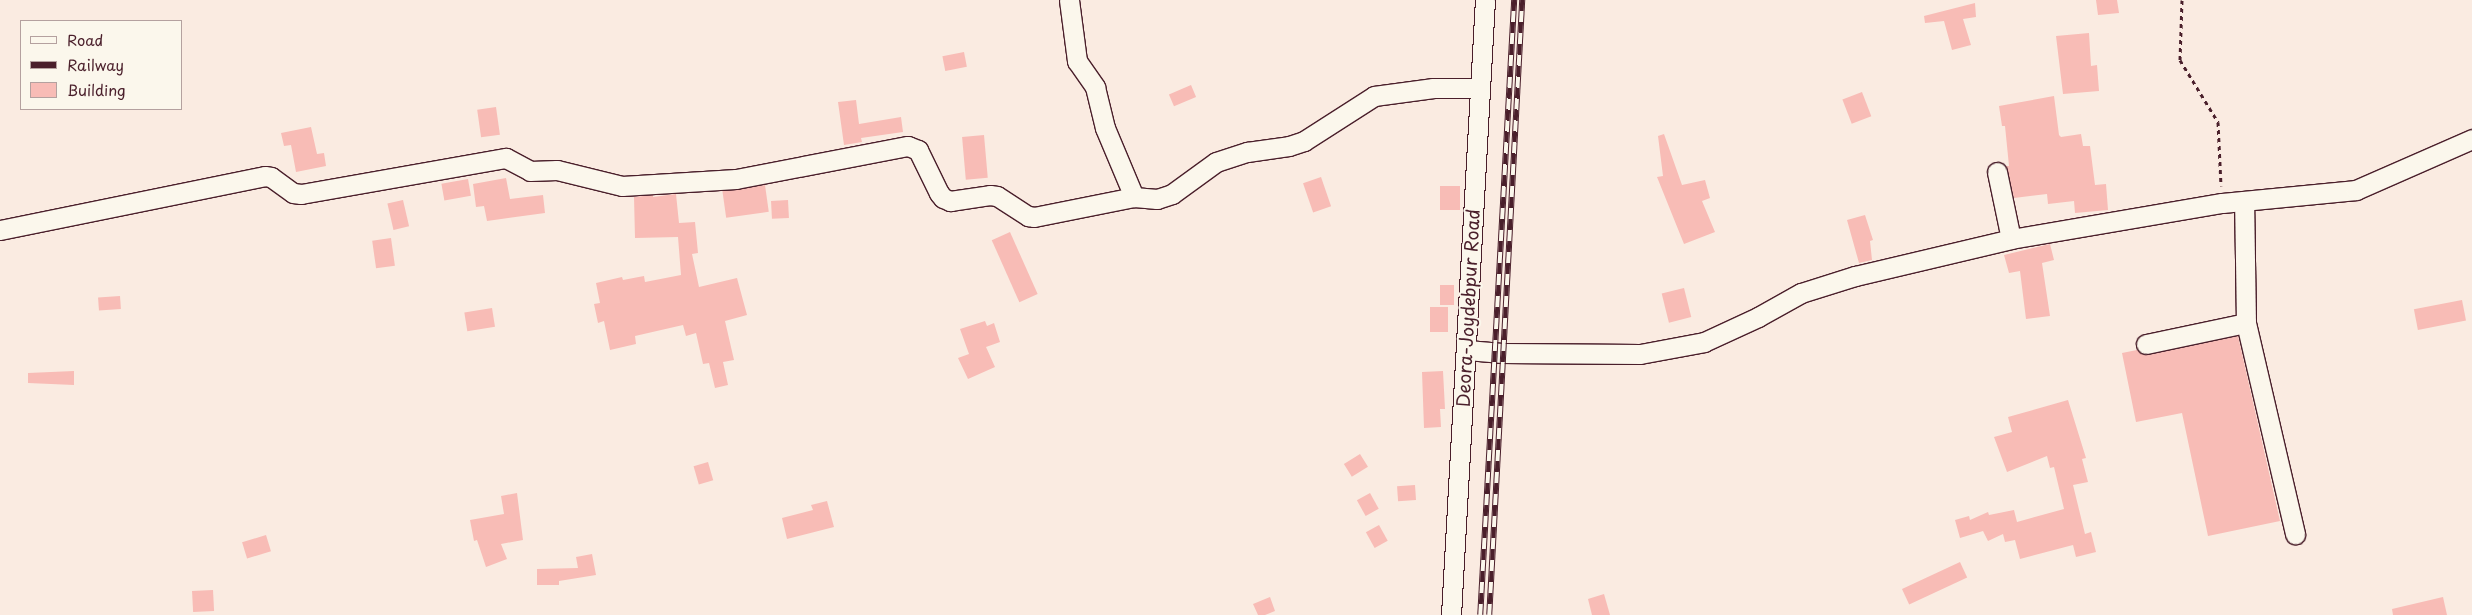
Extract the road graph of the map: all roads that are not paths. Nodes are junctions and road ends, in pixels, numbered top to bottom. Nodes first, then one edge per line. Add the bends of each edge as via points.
1 (1069, 0) edge
2 (1485, 0) edge
3 (1479, 88) junction
4 (2472, 139) edge
5 (1997, 172) dead end
6 (1134, 197) junction
7 (2244, 201) junction
8 (0, 230) edge
9 (2011, 239) junction
10 (2246, 323) junction
11 (2146, 344) dead end
12 (1467, 350) junction
13 (2295, 534) dead end
14 (1451, 615) edge

1 - 6 street via 1077,61 1095,87 1104,128
2 - 3 street, Deora-Joydebpur Road
3 - 6 street via 1433,88 1374,96 1298,144 1232,155 1216,162 1172,194 1157,199
3 - 12 street, Deora-Joydebpur Road
4 - 7 street via 2362,189
5 - 9 street
6 - 8 street via 1034,217 997,196 950,201 939,193 918,150 908,146 736,179 622,186 557,170 524,170 506,158 300,194 292,193 271,176 265,176
7 - 9 street
7 - 10 street
9 - 12 street via 1855,276 1801,293 1704,342 1640,354
10 - 11 street
10 - 13 street
12 - 14 street, Deora-Joydebpur Road

